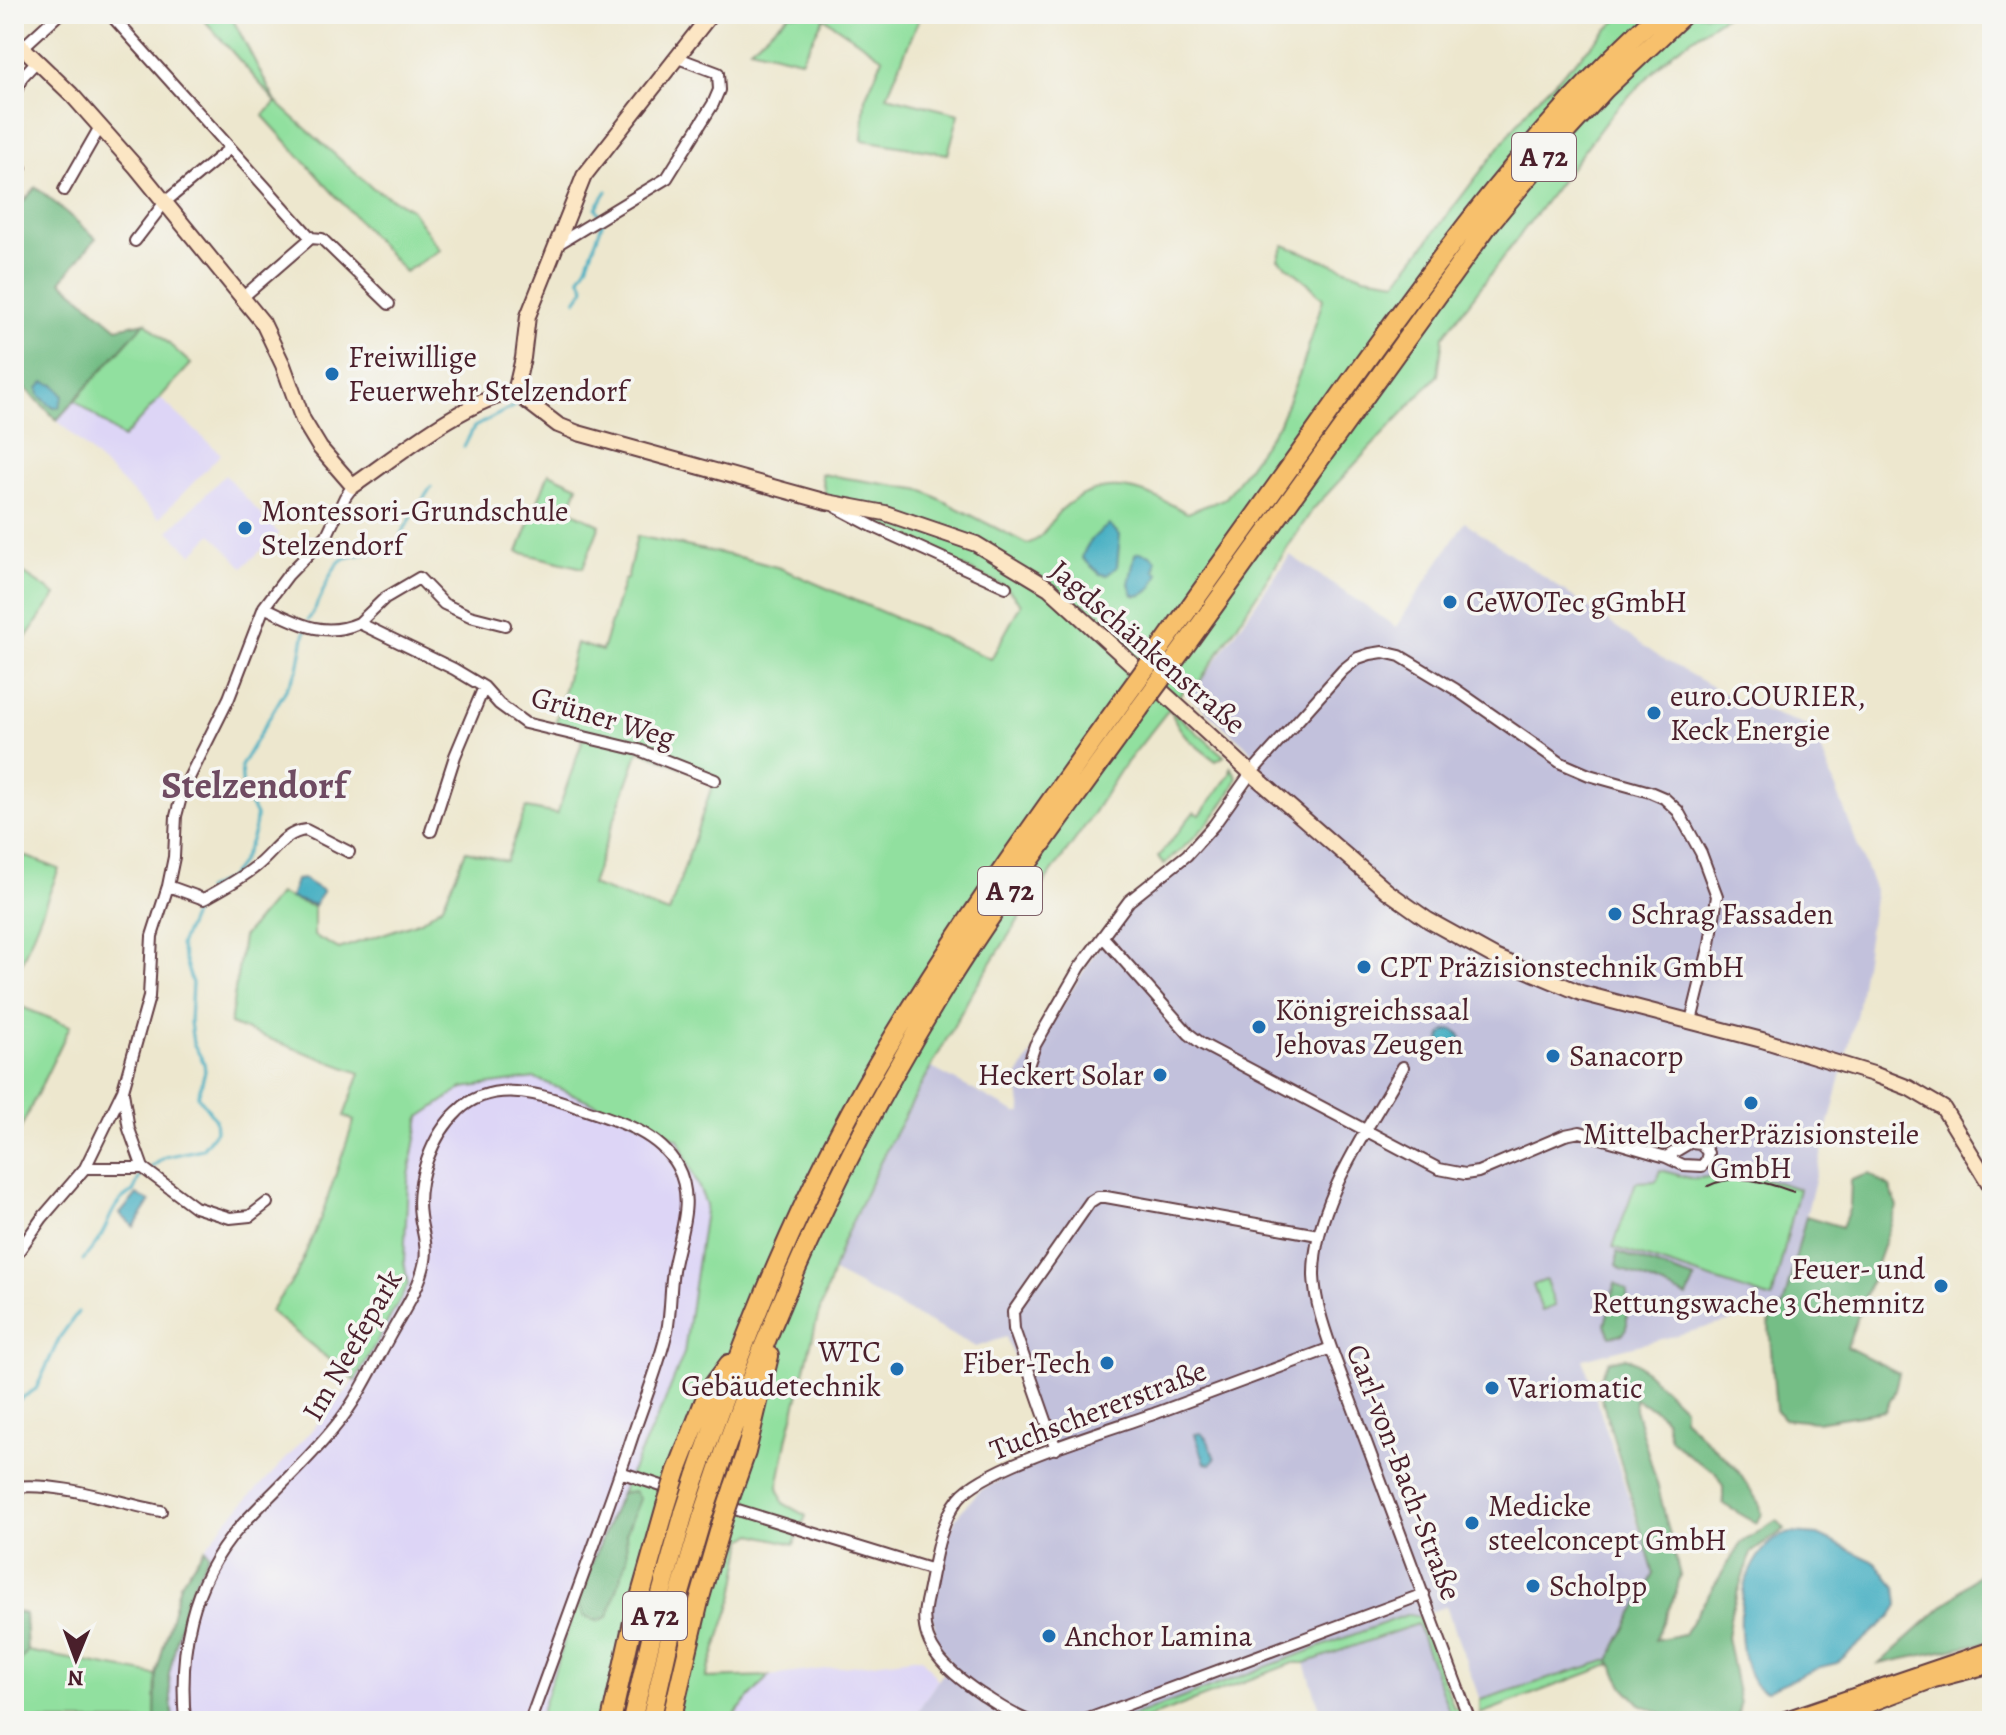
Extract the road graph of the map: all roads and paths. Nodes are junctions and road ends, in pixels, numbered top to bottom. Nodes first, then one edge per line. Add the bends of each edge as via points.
1 (59, 14) edge
2 (110, 14) edge
3 (711, 14) edge
4 (1658, 14) edge
5 (1684, 14) edge
6 (18, 43) edge
7 (678, 58) junction
8 (37, 61) junction
9 (14, 96) edge
10 (100, 127) junction
11 (229, 149) junction
12 (64, 190) dead end
13 (165, 202) junction
14 (311, 238) junction
15 (135, 241) dead end
16 (556, 246) junction
17 (243, 297) junction
18 (389, 304) dead end
19 (1414, 311) junction
20 (515, 392) junction
21 (353, 486) junction
22 (827, 502) junction
23 (1006, 587) dead end
24 (264, 607) junction
25 (359, 623) junction
26 (505, 625) dead end
27 (1165, 658) junction
28 (484, 687) junction
29 (1132, 703) junction
30 (1251, 773) junction
31 (715, 780) dead end
32 (431, 831) dead end
33 (349, 852) dead end
34 (168, 886) junction
35 (1103, 937) junction
36 (1691, 1021) junction
37 (1028, 1066) dead end
38 (1403, 1067) dead end
39 (123, 1090) junction
40 (1367, 1131) junction
41 (1666, 1157) dead end
42 (85, 1168) junction
43 (143, 1168) junction
44 (1992, 1188) edge
45 (267, 1203) dead end
46 (1318, 1235) junction
47 (14, 1258) edge
48 (798, 1262) junction
49 (743, 1346) junction
50 (1331, 1348) junction
51 (1056, 1449) junction
52 (620, 1472) junction
53 (705, 1480) junction
54 (14, 1487) edge
55 (161, 1511) dead end
56 (693, 1516) junction
57 (933, 1570) junction
58 (1424, 1594) junction
59 (1992, 1650) edge
60 (1992, 1664) edge
61 (185, 1721) edge
62 (530, 1721) edge
63 (611, 1721) edge
64 (632, 1721) edge
65 (651, 1721) edge
66 (671, 1721) edge
67 (1029, 1721) edge
68 (1083, 1721) edge
69 (1470, 1721) edge
70 (1783, 1721) edge
71 (1823, 1721) edge

1 - 6 street
2 - 11 street
3 - 7 main road
4 - 19 highway, A 72 via 1544,128 1472,215
5 - 19 highway, A 72 via 1562,136
6 - 8 main road
7 - 16 main road via 584,176
7 - 16 street via 718,73 719,90 667,178
8 - 9 street
8 - 10 main road
10 - 12 street
10 - 13 main road
11 - 13 street
11 - 14 street
13 - 15 street
13 - 17 main road
14 - 17 street
14 - 18 street via 322,239
16 - 20 main road via 528,316
17 - 21 main road via 263,323 303,420
19 - 27 highway, A 72 via 1400,346
19 - 27 highway, A 72 via 1384,336
20 - 21 main road via 458,415
20 - 22 main road, Jagdschänkenstraße via 558,425 578,433
21 - 24 street via 327,535
22 - 23 street, Jagdschänkenstraße
22 - 30 main road, Jagdschänkenstraße via 885,513 976,544 1049,588
24 - 25 street via 324,630 342,631
24 - 34 street via 229,698 183,790
25 - 26 street via 419,578 444,604
25 - 28 street, Grüner Weg
27 - 29 highway, A 72, bridge
28 - 31 street, Grüner Weg via 525,723 639,750
28 - 32 street
29 - 48 highway, A 72 via 890,1079
29 - 49 highway, A 72 via 992,885 932,973 814,1185
30 - 35 street, Jagdschänkenstraße via 1196,845 1129,901
30 - 36 main road, Jagdschänkenstraße via 1387,891 1472,946 1581,993
30 - 36 street, Jagdschänkenstraße via 1343,670 1358,658 1383,652 1419,667 1561,763 1664,798 1684,821 1717,896
33 - 34 street via 306,830 297,831 256,867 204,899
34 - 39 street via 152,936 146,1011
35 - 37 street, Jagdschänkenstraße via 1080,967
35 - 40 street via 1202,1044
36 - 44 main road, Jagdschänkenstraße via 1849,1066 1921,1094 1943,1108
38 - 40 street, Carl-von-Bach-Straße
39 - 42 street
39 - 43 street
40 - 41 street via 1439,1169 1465,1174 1580,1132
40 - 46 street, Carl-von-Bach-Straße
42 - 43 street
42 - 47 street
43 - 45 street via 195,1207 230,1218 250,1216
46 - 50 street, Carl-von-Bach-Straße via 1314,1275
46 - 51 street via 1106,1197 1090,1202 1013,1312 1014,1329
48 - 53 highway, A 72
48 - 66 highway, bridge via 795,1288 766,1364 746,1452 699,1601
49 - 53 highway, A 72
49 - 63 highway, bridge via 708,1392 677,1471 636,1610
50 - 51 street, Tuchschererstraße
50 - 58 street, Carl-von-Bach-Straße
51 - 57 street, Tuchschererstraße via 990,1475 959,1497 942,1532
52 - 57 street
52 - 61 street, Im Neefepark via 666,1333 686,1215 681,1176 667,1152 637,1130 537,1093 501,1092 469,1102 443,1129 423,1176 420,1210 427,1255 380,1353 337,1424 240,1528 206,1578 185,1646
52 - 62 street, Im Neefepark
53 - 56 highway, A 72, bridge
54 - 55 street via 54,1489
56 - 64 highway, A 72 via 657,1608
56 - 65 highway, A 72
57 - 67 street, Tuchschererstraße via 924,1608 936,1656 955,1676
58 - 68 street
58 - 69 street, Carl-von-Bach-Straße
59 - 70 main road
60 - 71 main road via 1934,1679

